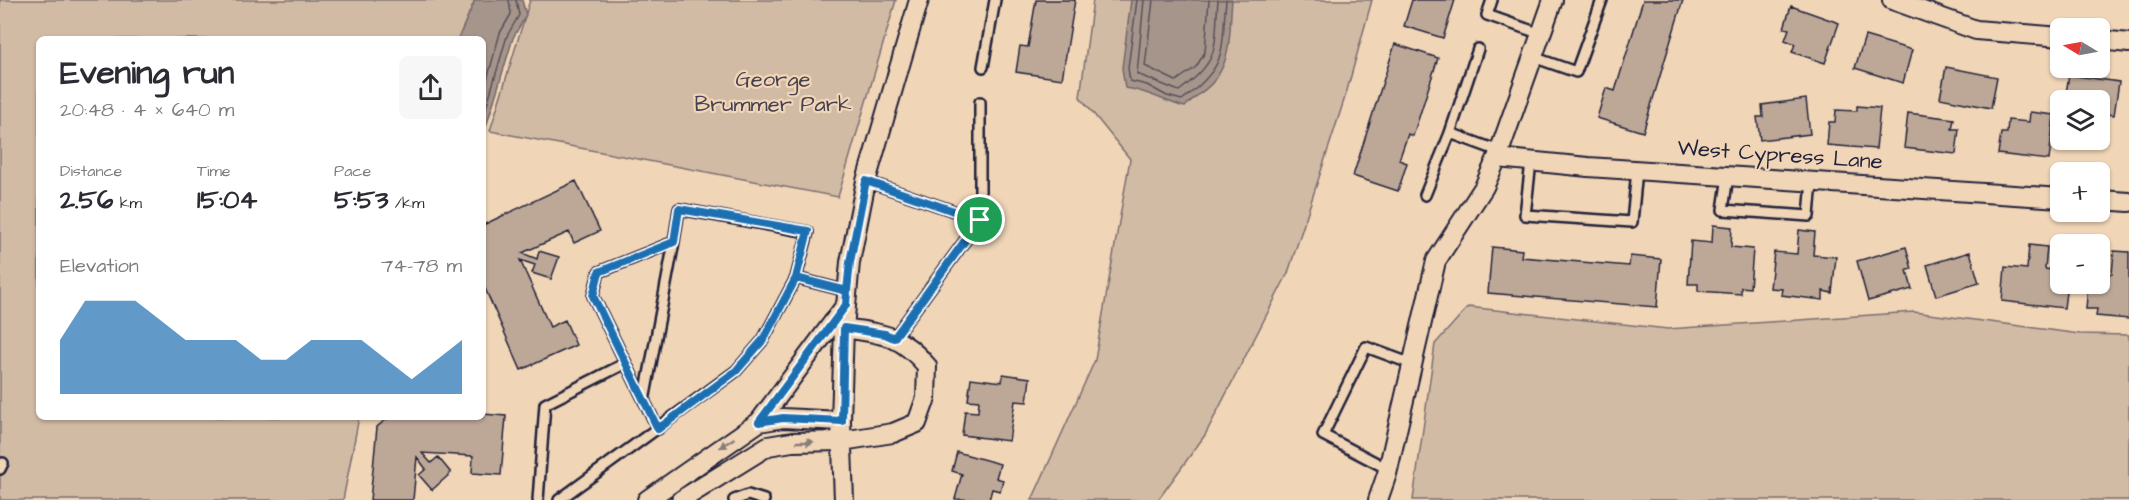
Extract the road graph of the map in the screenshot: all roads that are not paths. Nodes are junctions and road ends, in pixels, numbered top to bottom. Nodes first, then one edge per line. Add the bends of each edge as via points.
1 (919, 0) edge
2 (995, 0) edge
3 (1492, 0) edge
4 (1552, 0) edge
5 (1602, 0) edge
6 (1892, 0) edge
7 (1541, 34) junction
8 (2050, 36) edge
9 (2110, 41) edge
10 (2129, 43) edge
11 (1478, 49) dead end
12 (1533, 57) junction
13 (983, 67) dead end
14 (980, 102) dead end
15 (1450, 133) junction
16 (1498, 155) junction
17 (1531, 162) junction
18 (1637, 170) junction
19 (1728, 176) junction
20 (866, 181) junction
21 (1812, 181) junction
22 (1425, 195) dead end
23 (2050, 197) edge
24 (2110, 201) edge
25 (2129, 202) edge
26 (980, 220) junction
27 (674, 242) junction
28 (796, 278) junction
29 (846, 298) junction
30 (844, 328) junction
31 (894, 338) junction
32 (626, 363) junction
33 (1412, 364) junction
34 (644, 401) junction
35 (842, 421) junction
36 (759, 422) junction
37 (658, 429) junction
38 (842, 441) junction
39 (1388, 469) junction
40 (687, 472) junction
41 (699, 495) edge
42 (538, 500) edge
43 (559, 500) edge
44 (648, 500) edge
45 (681, 500) edge
46 (734, 500) edge
47 (764, 500) edge
48 (844, 500) edge
49 (1378, 500) edge

1 - 20 street
2 - 13 lane
3 - 7 lane via 1487,15
4 - 7 street
5 - 12 lane via 1576,72
6 - 8 street via 1976,30
7 - 12 street
9 - 10 street
11 - 15 lane
12 - 16 street
14 - 26 lane
15 - 16 lane
15 - 22 lane
16 - 17 street, West Cypress Lane
16 - 33 street via 1484,187 1436,261
17 - 18 street, West Cypress Lane
17 - 18 lane via 1525,215 1632,222
18 - 19 street, West Cypress Lane
19 - 21 street, West Cypress Lane
19 - 21 lane via 1724,210 1809,216
20 - 26 lane
20 - 29 street
21 - 23 street, West Cypress Lane
24 - 25 street
26 - 31 lane
27 - 28 lane via 679,209 808,231
27 - 32 lane via 599,272 593,296
27 - 34 lane
28 - 29 lane
28 - 37 lane via 763,340 736,371
29 - 30 street
29 - 36 street
30 - 31 street
30 - 35 street
31 - 38 street via 910,347 927,366 926,399 917,423 893,433
32 - 34 lane
32 - 42 lane via 545,404
33 - 39 street
33 - 39 lane via 1366,347 1323,435
34 - 37 lane
35 - 36 street via 783,418
35 - 38 street
36 -> 40 street
37 - 43 lane
41 -> 38 street via 768,446
38 - 48 street
39 - 49 street
40 - 41 lane
40 - 44 street
41 - 45 street
46 - 47 lane via 748,495

